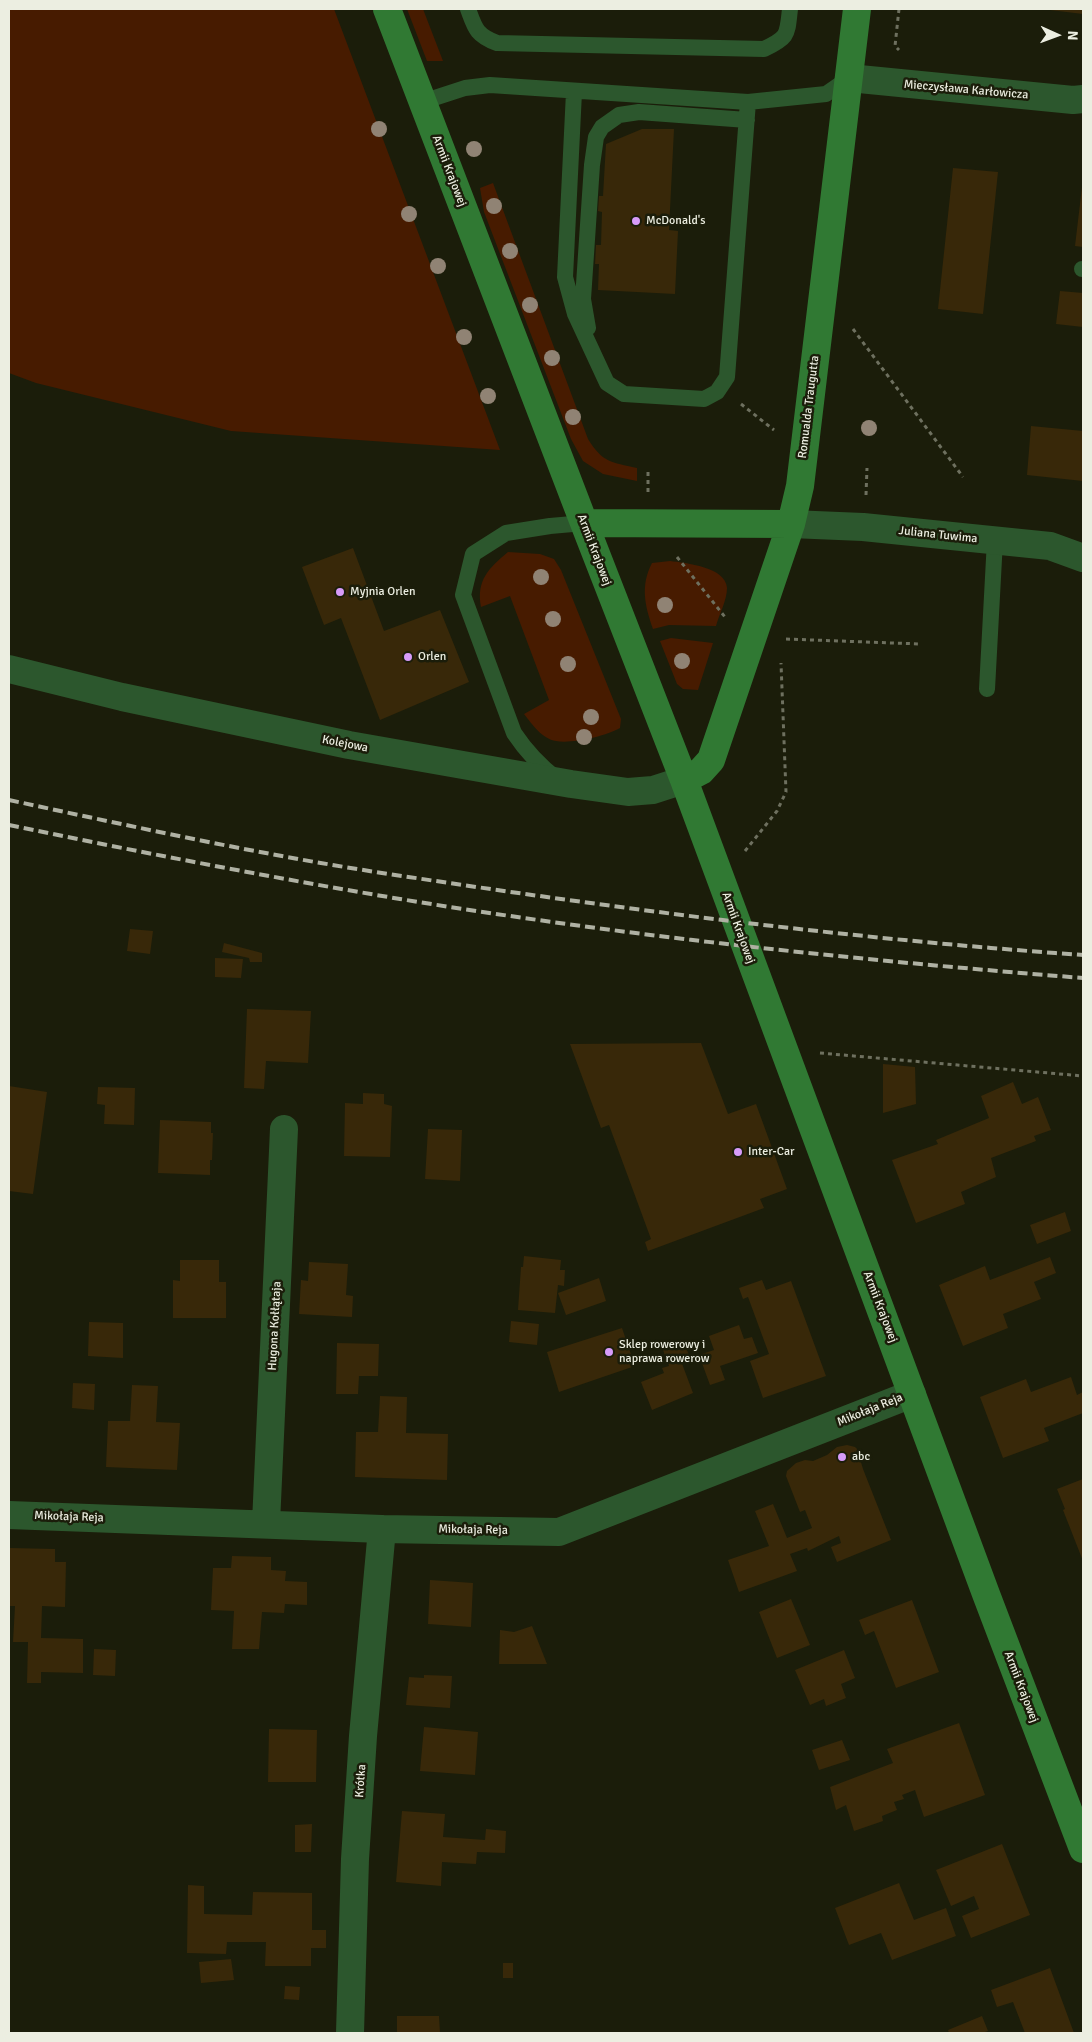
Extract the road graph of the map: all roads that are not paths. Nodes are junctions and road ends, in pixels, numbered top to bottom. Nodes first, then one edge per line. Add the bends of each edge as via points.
1 (387, 9) edge
2 (468, 9) edge
3 (790, 9) edge
4 (857, 9) edge
5 (849, 78) junction
6 (574, 92) junction
7 (1083, 99) edge
8 (422, 102) junction
9 (748, 102) junction
10 (747, 120) junction
11 (591, 350) junction
12 (584, 523) junction
13 (791, 524) junction
14 (995, 540) junction
15 (1083, 558) edge
16 (9, 670) edge
17 (987, 689) dead end
18 (684, 780) junction
19 (560, 781) junction
20 (284, 1129) dead end
21 (912, 1394) junction
22 (9, 1515) edge
23 (266, 1523) junction
24 (382, 1528) junction
25 (1083, 1849) edge
26 (350, 2033) edge

1 - 8 main road, Armii Krajowej
2 - 3 lane via 476,32 497,43 764,49 787,33
4 - 5 main road, Romualda Traugutta
5 - 7 street, Mieczysława Karłowicza
5 - 9 lane via 826,94
5 - 13 main road, Romualda Traugutta via 800,486
6 - 8 lane via 490,85 465,88
6 - 9 lane
6 - 11 lane via 565,276 575,314
8 - 12 main road, Armii Krajowej
9 - 10 lane
10 - 11 lane via 639,112 619,114 602,127 596,138 592,164 584,299
10 - 11 lane via 727,377 720,388 704,399 624,394 607,383
12 - 13 main road
12 - 18 main road, Armii Krajowej
12 - 19 lane via 506,533 473,554 463,594 514,733 543,768
13 - 14 street, Juliana Tuwima via 863,527
13 - 18 main road, Romualda Traugutta via 711,760 702,771
14 - 15 street, Juliana Tuwima via 1050,546
14 - 17 lane
16 - 19 street, Kolejowa via 349,745
18 - 19 street, Kolejowa via 653,790 628,792
18 - 21 main road, Armii Krajowej
20 - 23 street, Hugona Kołłątaja
21 - 24 street, Mikołaja Reja via 559,1532
21 - 25 main road, Armii Krajowej
22 - 23 street, Mikołaja Reja
23 - 24 street, Mikołaja Reja
24 - 26 street, Krótka via 363,1736

